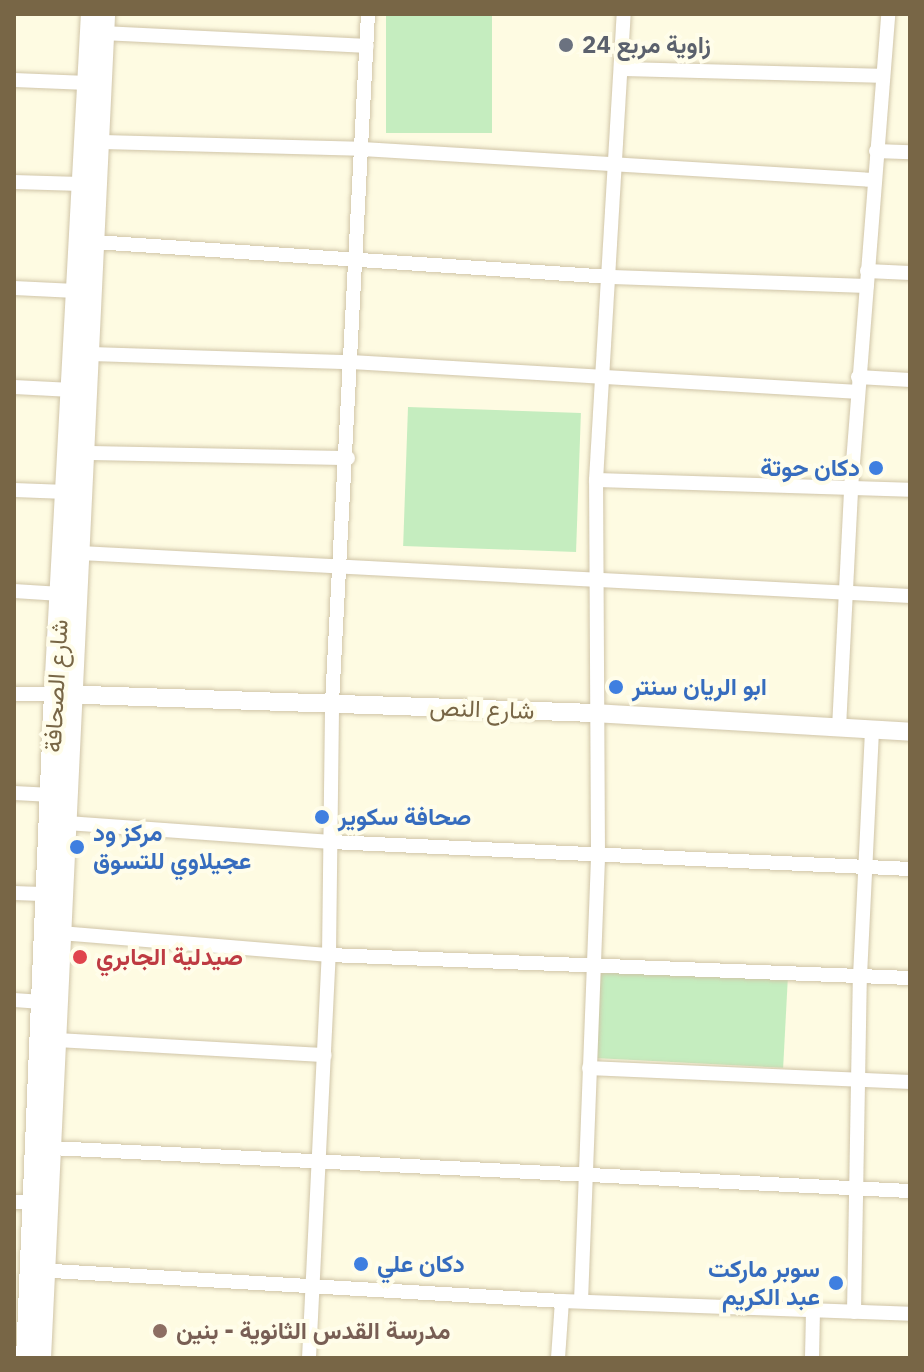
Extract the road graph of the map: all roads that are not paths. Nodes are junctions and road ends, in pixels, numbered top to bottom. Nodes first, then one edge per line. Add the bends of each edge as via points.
1 (91, 14) edge
2 (368, 14) edge
3 (624, 14) edge
4 (888, 14) edge
5 (105, 24) edge
6 (367, 46) junction
7 (621, 69) junction
8 (881, 76) junction
9 (14, 80) edge
10 (88, 83) junction
11 (100, 142) junction
12 (362, 149) junction
13 (876, 151) junction
14 (910, 152) edge
15 (617, 167) junction
16 (873, 180) junction
17 (14, 182) edge
18 (81, 184) junction
19 (94, 242) junction
20 (356, 257) junction
21 (910, 273) edge
22 (612, 277) junction
23 (867, 278) junction
24 (14, 288) edge
25 (76, 291) junction
26 (90, 354) junction
27 (351, 362) junction
28 (602, 378) junction
29 (910, 380) edge
30 (858, 384) junction
31 (14, 387) edge
32 (72, 390) junction
33 (85, 453) junction
34 (348, 458) junction
35 (596, 480) junction
36 (851, 488) junction
37 (14, 490) edge
38 (910, 490) edge
39 (67, 492) junction
40 (80, 553) junction
41 (342, 567) junction
42 (594, 579) junction
43 (14, 591) edge
44 (61, 594) junction
45 (846, 594) junction
46 (910, 596) edge
47 (14, 694) edge
48 (64, 694) junction
49 (332, 703) junction
50 (594, 713) junction
51 (839, 728) junction
52 (872, 730) junction
53 (910, 732) edge
54 (14, 793) edge
55 (52, 795) junction
56 (67, 823) junction
57 (331, 842) junction
58 (598, 853) junction
59 (865, 867) junction
60 (910, 869) edge
61 (14, 893) edge
62 (48, 894) junction
63 (61, 933) junction
64 (329, 955) junction
65 (592, 966) junction
66 (860, 976) junction
67 (910, 978) edge
68 (14, 1000) edge
69 (42, 1002) junction
70 (55, 1040) junction
71 (325, 1055) junction
72 (589, 1068) junction
73 (858, 1079) junction
74 (910, 1082) edge
75 (51, 1148) junction
76 (319, 1162) junction
77 (587, 1177) junction
78 (855, 1188) junction
79 (910, 1191) edge
80 (23, 1202) edge
81 (37, 1270) junction
82 (313, 1288) junction
83 (562, 1301) junction
84 (581, 1301) junction
85 (813, 1309) junction
86 (854, 1312) junction
87 (910, 1314) edge
88 (26, 1358) edge
89 (41, 1358) edge
90 (309, 1358) edge
91 (558, 1358) edge
92 (812, 1358) edge

1 - 10 main road, شارع الصحافة
2 - 6 street
3 - 7 street
4 - 8 street
5 - 6 street
5 - 11 main road, شارع الصحافة
6 - 12 street
7 - 8 street
7 - 15 street
8 - 13 street
9 - 10 street
10 - 18 main road, شارع الصحافة
11 - 12 street
11 - 19 main road, شارع الصحافة
12 - 15 street
12 - 20 street
13 - 14 street
13 - 16 street
15 - 16 street
15 - 22 street
16 - 23 street
17 - 18 street
18 - 25 main road, شارع الصحافة
19 - 20 street
19 - 26 main road, شارع الصحافة
20 - 22 street
20 - 27 street
21 - 23 street
22 - 23 street
22 - 28 street
23 - 30 street
24 - 25 street
25 - 32 main road, شارع الصحافة
26 - 27 street
26 - 33 main road, شارع الصحافة
27 - 28 street
27 - 34 street
28 - 30 street
28 - 35 street
29 - 30 street
30 - 36 street
31 - 32 street
32 - 39 main road, شارع الصحافة
33 - 34 street
33 - 40 main road, شارع الصحافة
34 - 41 street
35 - 36 street
35 - 42 street
36 - 38 street
36 - 45 street
37 - 39 street
39 - 44 main road, شارع الصحافة
40 - 41 street
40 - 48 main road, شارع الصحافة
41 - 42 street
41 - 49 street
42 - 45 street
42 - 50 street
43 - 44 street
44 - 48 main road, شارع الصحافة
45 - 46 street
45 - 51 street
47 - 48 street
48 - 49 street, شارع النص
48 - 55 main road, شارع الصحافة
48 - 56 main road, شارع الصحافة
49 - 50 street, شارع النص
49 - 57 street
50 - 51 street, شارع النص
50 - 58 street
51 - 52 street, شارع النص
52 - 53 street, شارع النص
52 - 59 street
54 - 55 street
55 - 62 main road, شارع الصحافة
56 - 57 street
56 - 63 main road, شارع الصحافة
57 - 58 street
57 - 64 street
58 - 59 street
58 - 65 street
59 - 60 street
59 - 66 street
61 - 62 street
62 - 69 main road, شارع الصحافة
63 - 64 street
63 - 70 main road, شارع الصحافة
64 - 65 street
64 - 71 street
65 - 66 street
65 - 72 street
66 - 67 street
66 - 73 street
68 - 69 street
69 - 80 main road, شارع الصحافة
70 - 71 street
70 - 75 main road, شارع الصحافة
71 - 76 street
72 - 73 street
72 - 77 street
73 - 74 street
73 - 78 street
75 - 76 street
75 - 81 main road, شارع الصحافة
76 - 77 street
76 - 82 street
77 - 78 street
77 - 84 street
78 - 79 street
78 - 86 street
80 - 81 main road, شارع الصحافة
81 - 82 street
81 - 88 main road, شارع الصحافة
81 - 89 main road, شارع الصحافة
82 - 83 street
82 - 90 street
83 - 84 street
83 - 91 street
84 - 85 street
85 - 86 street
85 - 92 street
86 - 87 street

